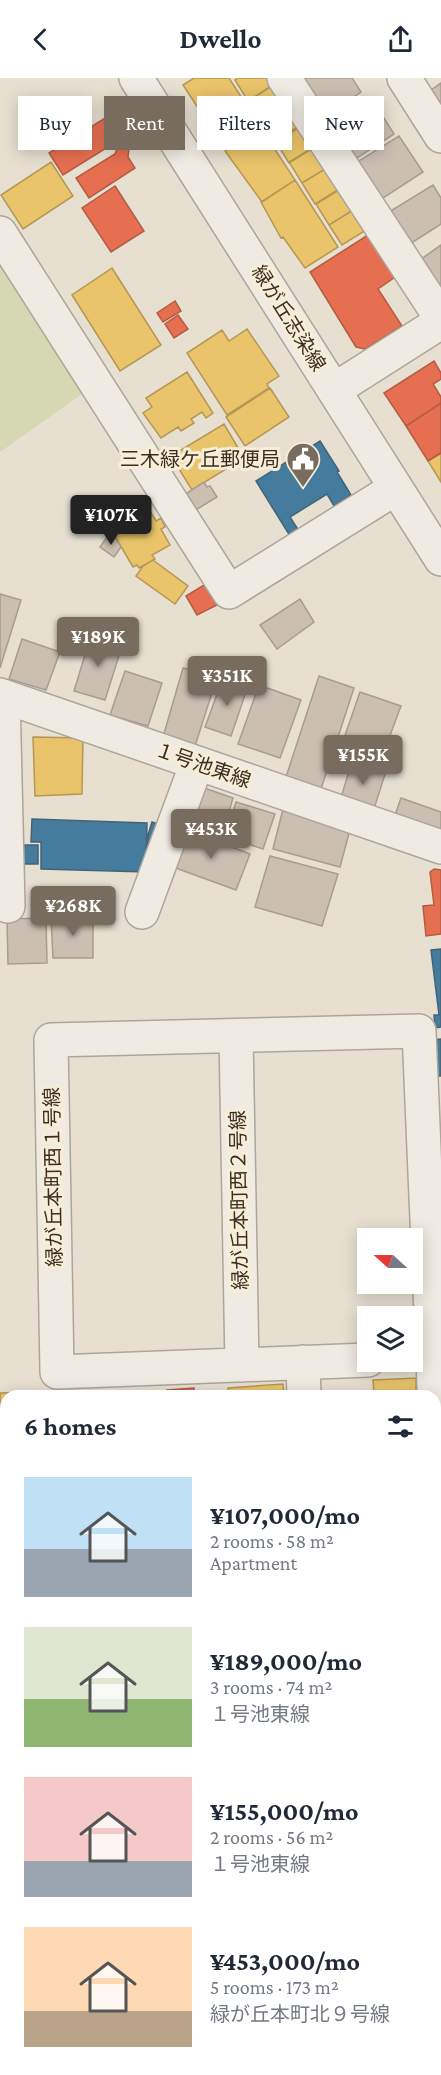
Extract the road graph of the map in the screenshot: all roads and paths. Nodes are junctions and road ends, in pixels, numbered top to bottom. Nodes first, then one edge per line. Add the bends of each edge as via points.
1 (136, 78) edge
2 (284, 78) edge
3 (404, 78) edge
4 (441, 136) edge
5 (0, 233) edge
6 (441, 318) edge
7 (441, 322) edge
8 (334, 390) junction
9 (396, 488) junction
10 (441, 559) edge
11 (1, 696) edge
12 (197, 763) junction
13 (441, 846) edge
14 (8, 906) dead end
15 (142, 912) dead end
16 (236, 1036) junction
17 (429, 1358) edge
18 (357, 1360) edge
19 (303, 1362) junction
20 (242, 1365) junction
21 (57, 1384) edge
22 (304, 1390) edge
23 (431, 1390) edge

1 - 8 street, 緑が丘志染線
2 - 6 street
3 - 4 street
5 - 9 street via 229,592
7 - 8 street
8 - 9 street, 緑が丘志染線
9 - 10 street, 緑が丘志染線
11 - 12 street, １号池東線
11 - 14 street
12 - 13 street, １号池東線
12 - 15 street
16 - 17 street, 緑が丘本町西１号線 via 419,1032
16 - 20 street, 緑が丘本町西２号線
16 - 21 street, 緑が丘本町西１号線 via 51,1040
17 - 23 street
18 - 19 street, 緑が丘本町西１号線
19 - 20 street, 緑が丘本町西１号線
19 - 22 street
20 - 21 street, 緑が丘本町西１号線

